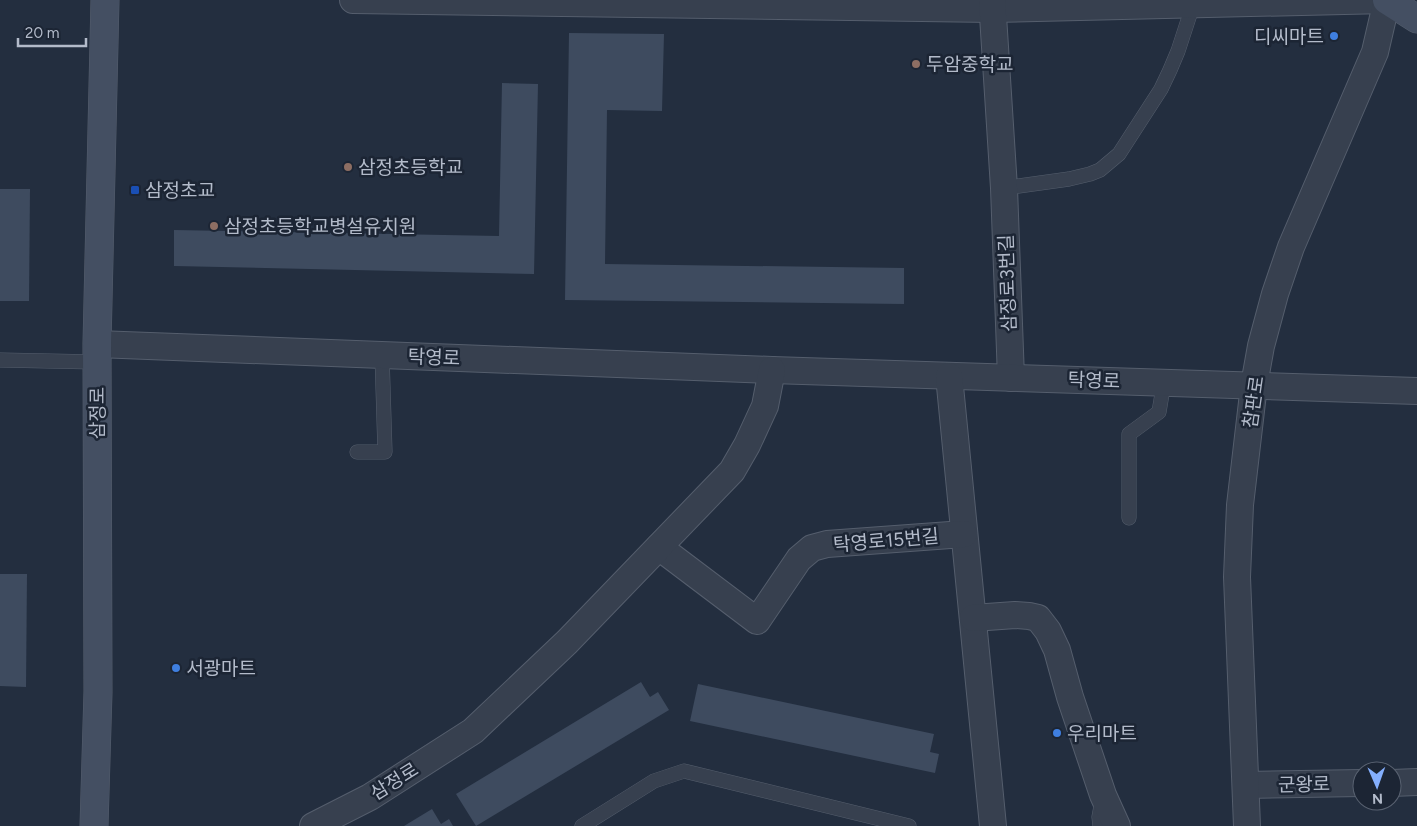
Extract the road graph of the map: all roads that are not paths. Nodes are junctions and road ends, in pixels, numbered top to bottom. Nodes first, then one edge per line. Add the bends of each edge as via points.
1 (105, 0) edge
2 (353, 0) edge
3 (1387, 0) edge
4 (1238, 2) edge
5 (854, 4) edge
6 (992, 5) edge
7 (1193, 5) junction
8 (1417, 19) edge
9 (1004, 188) junction
10 (97, 353) junction
11 (382, 355) junction
12 (0, 360) edge
13 (772, 370) junction
14 (949, 376) junction
15 (1011, 378) junction
16 (1164, 382) junction
17 (1254, 385) junction
18 (1417, 391) edge
19 (357, 452) dead end
20 (1128, 518) dead end
21 (964, 534) junction
22 (659, 547) junction
23 (973, 618) junction
24 (1417, 782) edge
25 (1352, 783) edge
26 (1402, 783) edge
27 (1246, 785) junction
28 (1103, 795) junction
29 (94, 826) edge
30 (313, 826) edge
31 (582, 826) edge
32 (909, 826) edge
33 (993, 826) edge
34 (1100, 826) edge
35 (1117, 826) edge
36 (1247, 826) edge

1 - 10 street, 삼정로
2 - 5 street
3 - 4 street
3 - 8 street
3 - 17 street, 참판로 via 1375,52 1291,247 1261,346
4 - 7 street
5 - 6 street
6 - 7 street
6 - 9 street, 삼정로3번길
7 - 9 lane via 1170,70 1118,154 1100,170 1090,174
9 - 15 street, 삼정로3번길
10 - 11 street, 탁영로
10 - 12 lane
10 - 29 street, 삼정로 via 98,692
11 - 13 street, 탁영로
11 - 19 lane via 385,452
13 - 14 street, 탁영로
13 - 22 street via 765,406 732,471
14 - 15 street, 탁영로
14 - 21 street, 탁영로15번길
15 - 16 street, 탁영로
16 - 17 street, 탁영로
16 - 20 lane via 1159,412 1129,434
17 - 18 street, 탁영로
17 - 27 street, 참판로 via 1240,505 1237,578
21 - 22 street, 탁영로15번길 via 827,544 812,548 800,559 757,621
21 - 23 street, 탁영로15번길
22 - 30 street, 삼정로 via 473,731 370,797
23 - 28 street via 1029,616 1038,618 1048,631
23 - 33 street, 탁영로15번길
24 - 26 street
25 - 27 street, 군왕로
27 - 36 street, 참판로
28 - 34 lane
28 - 35 street
31 - 32 lane via 654,781 684,771

